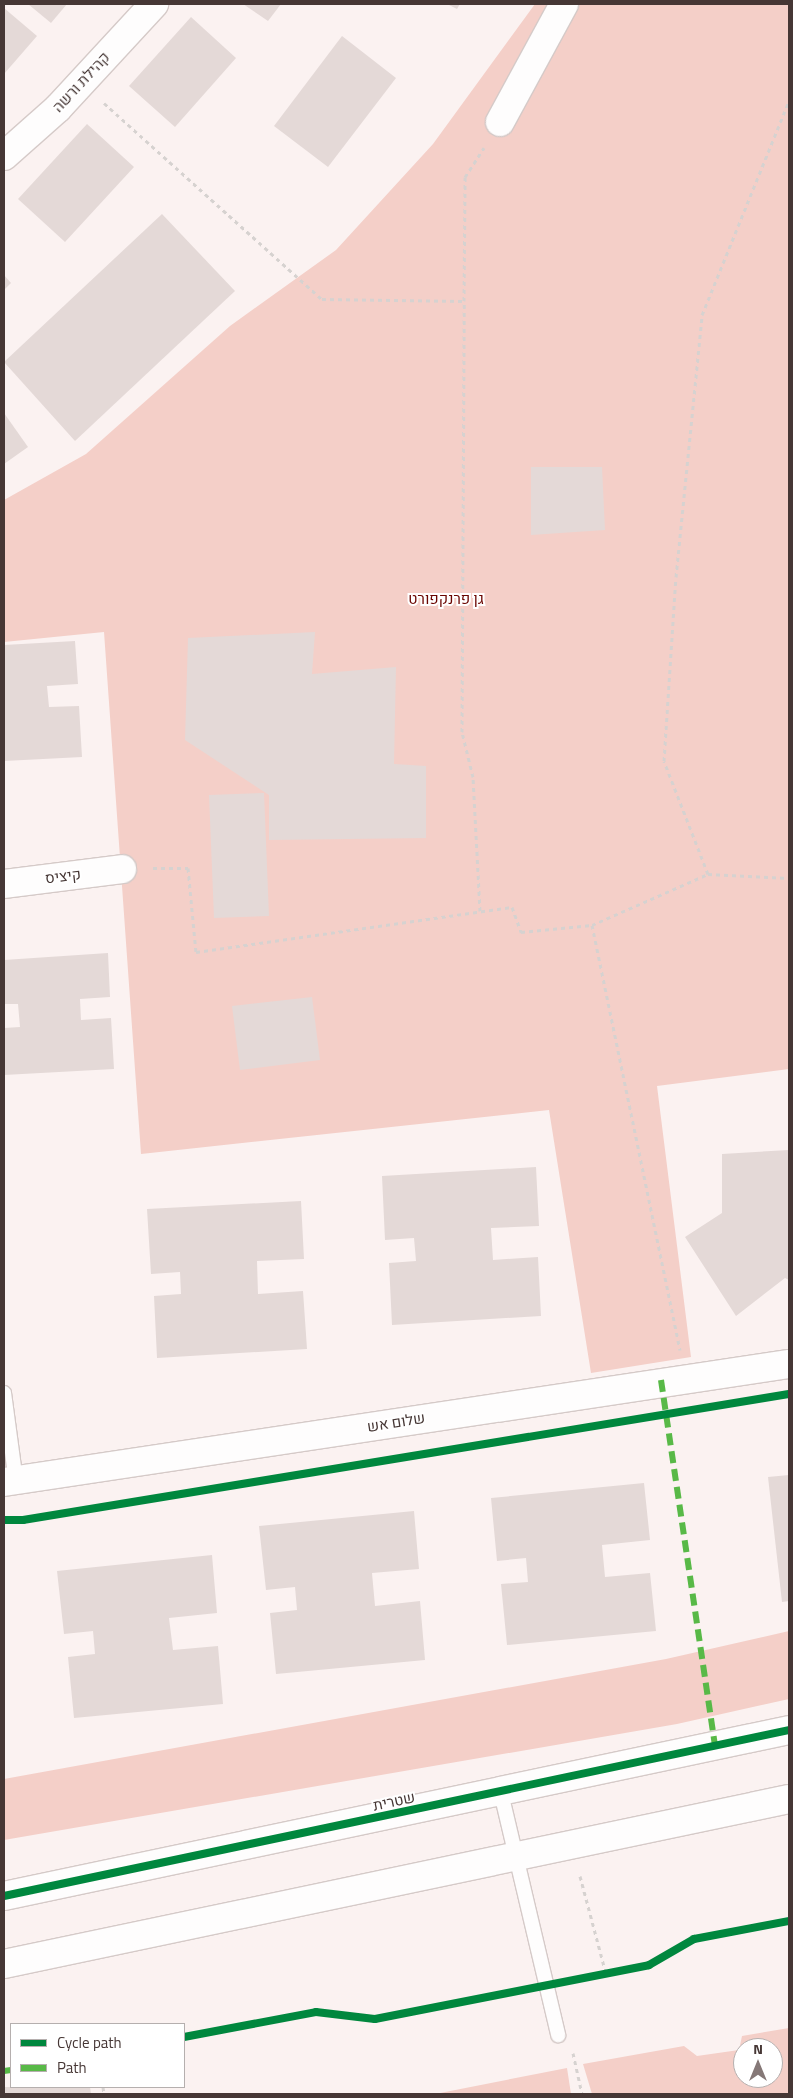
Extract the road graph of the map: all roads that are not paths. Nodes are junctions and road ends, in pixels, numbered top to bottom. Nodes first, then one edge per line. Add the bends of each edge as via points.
1 (154, 4) edge
2 (564, 4) edge
3 (500, 122) road end
4 (4, 156) edge
5 (122, 869) road end
6 (4, 884) edge
7 (789, 1364) edge
8 (4, 1392) edge
9 (10, 1482) edge
10 (789, 1730) edge
11 (501, 1793) junction
12 (789, 1799) edge
13 (514, 1853) junction
14 (4, 1896) edge
15 (4, 1964) edge
16 (558, 2035) dead end

1 - 4 street, קהילת ורשה via 82,82
2 - 3 street
5 - 6 street, קיציס
7 - 9 street, שלום אש via 685,1377
8 - 9 lane
10 - 11 street, שטרית
11 - 13 lane
11 - 14 street, שטרית
12 - 13 street
13 - 15 street
13 - 16 lane

